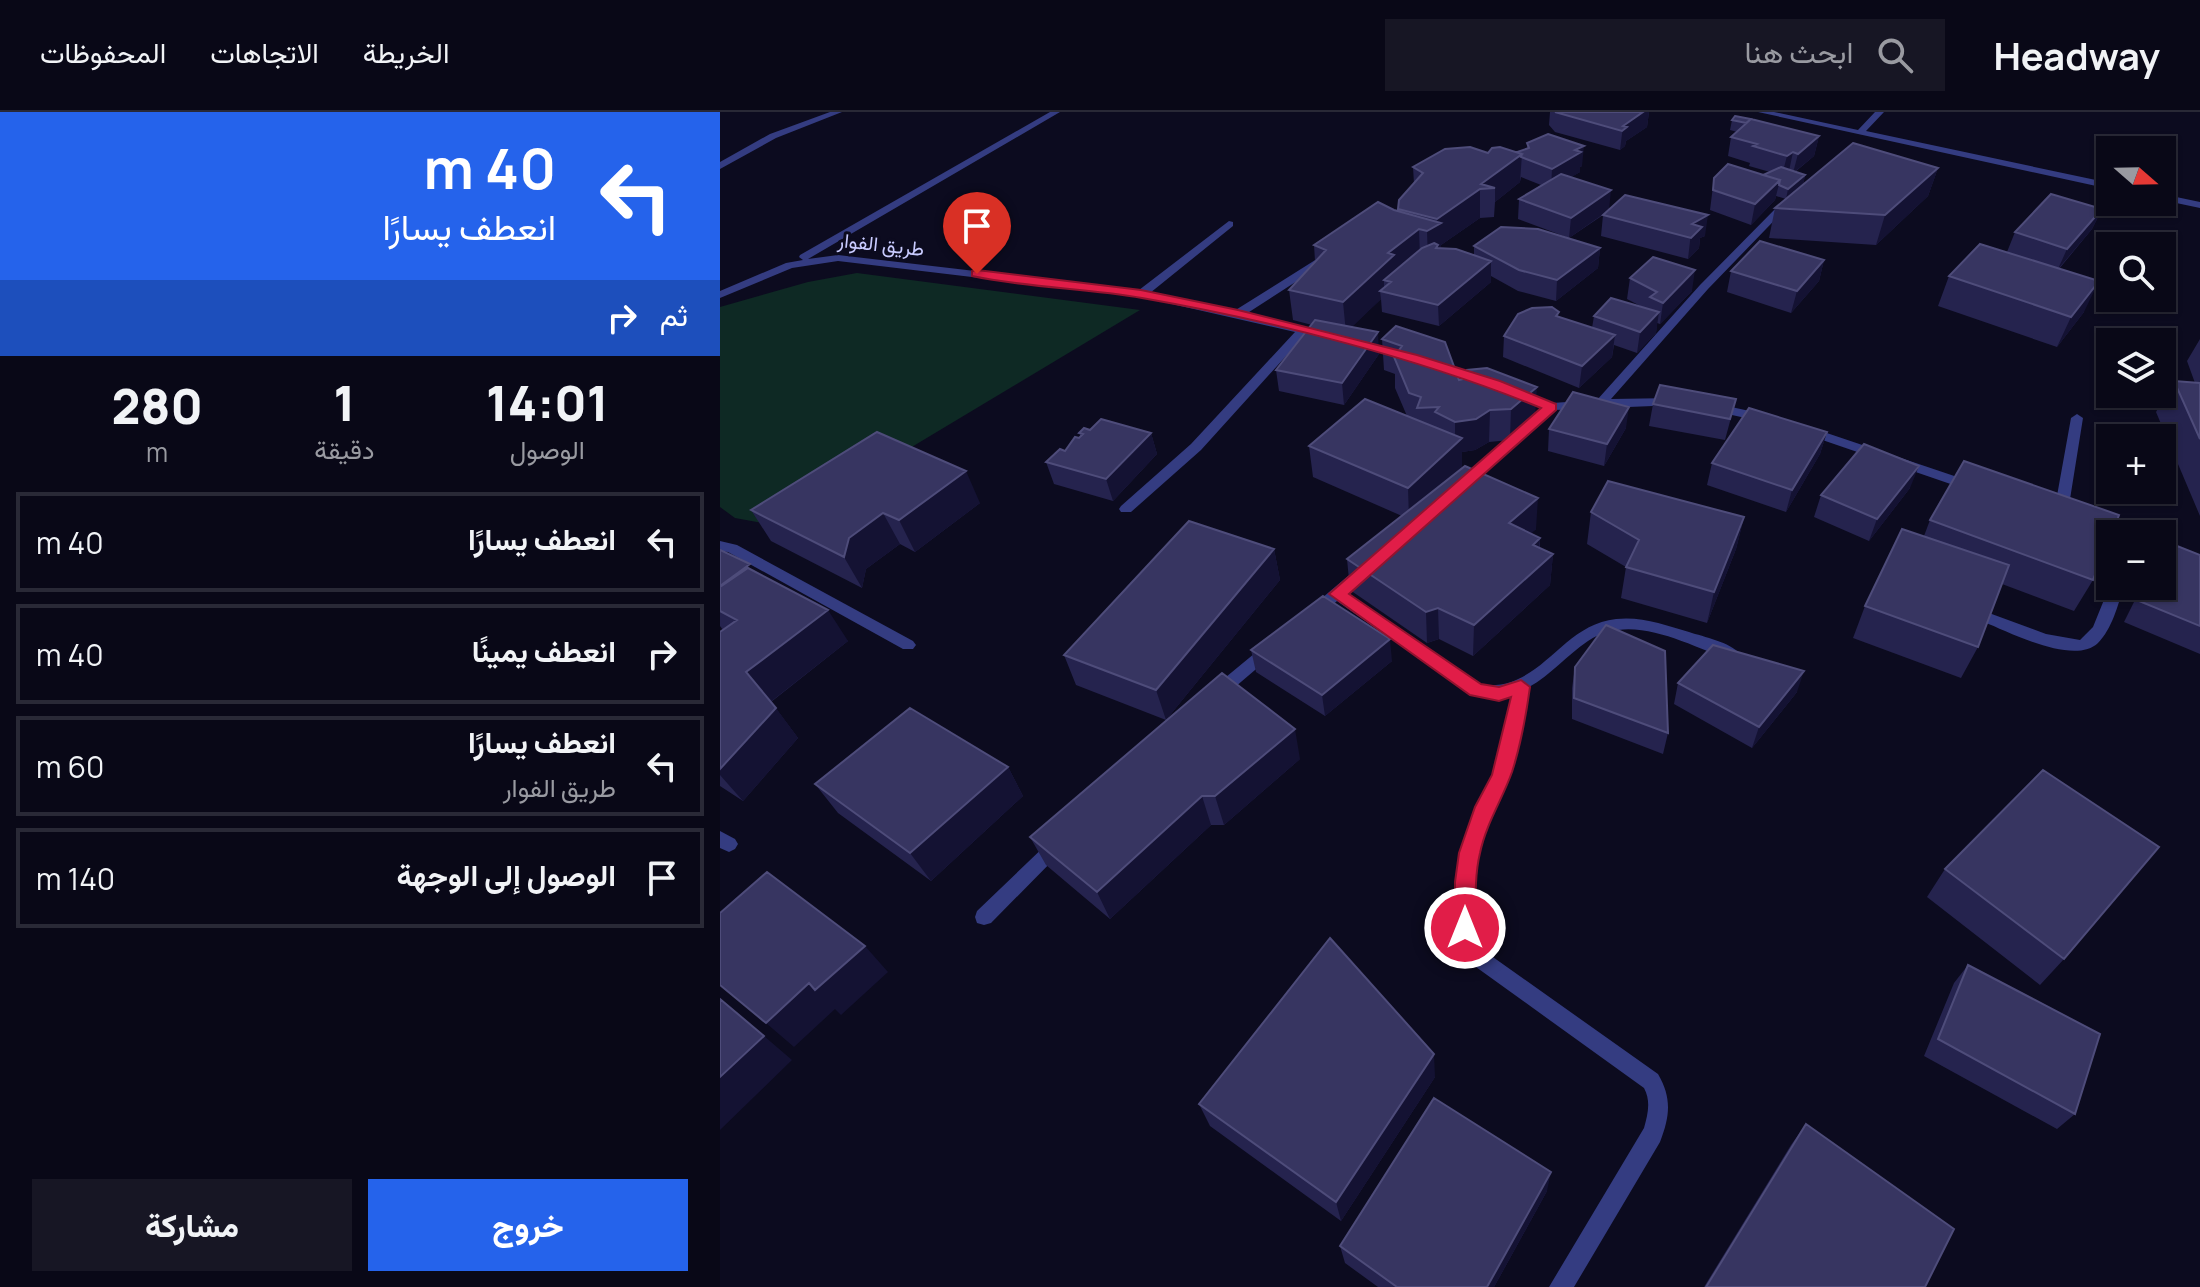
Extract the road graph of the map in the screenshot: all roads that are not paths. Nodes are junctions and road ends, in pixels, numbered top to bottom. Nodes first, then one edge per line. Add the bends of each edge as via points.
1 (838, 112) edge
2 (1056, 112) edge
3 (1762, 112) edge
4 (1880, 112) edge
5 (1860, 133) junction
6 (720, 166) edge
7 (2096, 183) edge
8 (1799, 191) edge
9 (2176, 200) edge
10 (2200, 205) edge
11 (1229, 224) dead end
12 (1337, 250) edge
13 (790, 265) junction
14 (1141, 294) junction
15 (720, 295) edge
16 (1238, 314) junction
17 (1303, 330) junction
18 (1334, 337) edge
19 (1424, 361) edge
20 (1496, 384) edge
21 (1509, 390) edge
22 (1601, 403) junction
23 (1551, 407) junction
24 (2077, 418) dead end
25 (1784, 424) edge
26 (1798, 428) edge
27 (1456, 490) edge
28 (1990, 493) edge
29 (1126, 509) dead end
30 (2046, 514) edge
31 (720, 546) edge
32 (1373, 563) edge
33 (1337, 594) junction
34 (2111, 600) edge
35 (1989, 618) edge
36 (1304, 621) edge
37 (1281, 639) edge
38 (908, 645) dead end
39 (1747, 661) edge
40 (1521, 687) junction
41 (1203, 705) edge
42 (1072, 831) edge
43 (984, 917) dead end
44 (1561, 1287) edge

1 - 6 street via 773,136
2 - 13 street
3 - 5 street
4 - 5 street
5 - 7 street
8 - 22 street
9 - 10 street
11 - 14 street
12 - 16 street
13 - 14 street, طريق الفوار via 838,258
13 - 15 street, طريق الفوار
14 - 16 street, طريق الفوار
16 - 17 street, طريق الفوار
17 - 18 street, طريق الفوار
17 - 29 street via 1196,447
19 - 20 street
21 - 23 street
22 - 23 street
22 - 25 street via 1698,404
23 - 27 street
24 - 30 street via 2066,521
26 - 28 street
31 - 38 street
32 - 33 street
33 - 36 street
33 - 40 street via 1477,691 1499,694
34 - 35 street via 2098,633 2087,645 2073,648
37 - 41 street
39 - 40 street via 1665,631 1606,626 1577,641
40 - 44 street via 1501,775 1470,853 1465,928 1476,956 1651,1081 1661,1096 1652,1134
42 - 43 street

